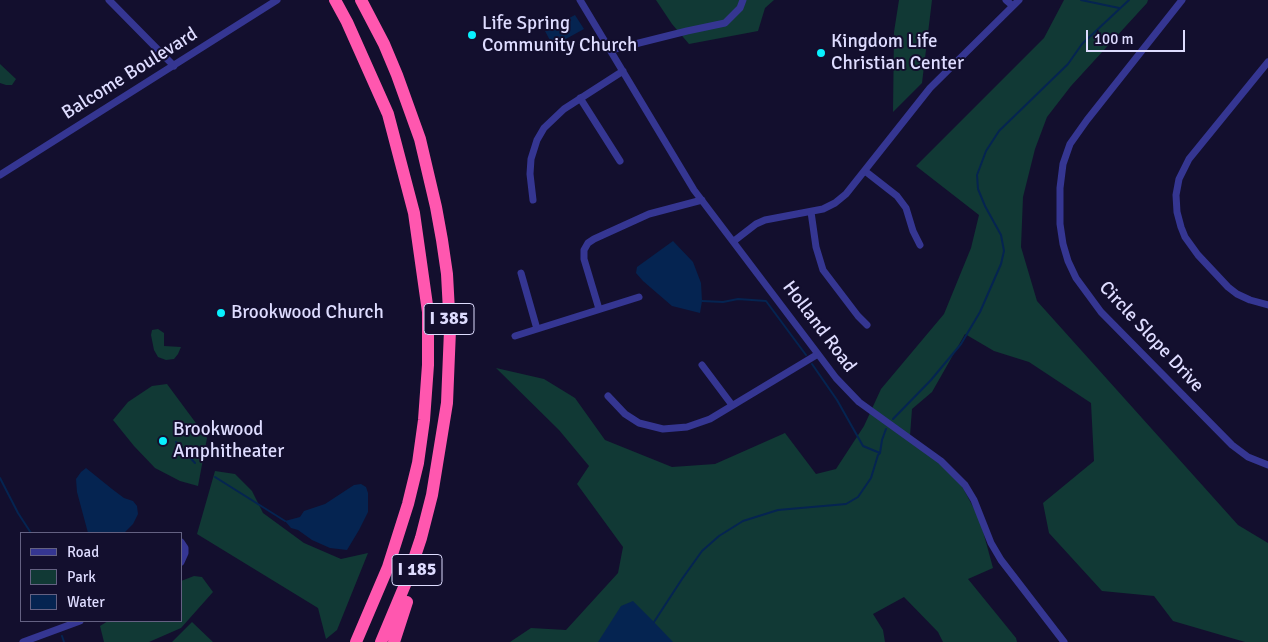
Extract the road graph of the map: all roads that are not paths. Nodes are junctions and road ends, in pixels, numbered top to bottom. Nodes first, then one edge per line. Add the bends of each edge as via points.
1 (109, 0) edge
2 (277, 0) edge
3 (335, 0) edge
4 (361, 0) edge
5 (580, 0) edge
6 (743, 0) edge
7 (1006, 0) edge
8 (1019, 0) edge
9 (1182, 0) edge
10 (1013, 6) junction
11 (610, 50) junction
12 (1268, 62) edge
13 (174, 66) junction
14 (623, 70) junction
15 (580, 98) junction
16 (620, 161) dead end
17 (865, 171) junction
18 (0, 175) edge
19 (533, 200) dead end
20 (702, 200) junction
21 (811, 212) junction
22 (734, 241) junction
23 (920, 246) dead end
24 (521, 273) dead end
25 (639, 297) dead end
26 (1268, 305) edge
27 (599, 309) junction
28 (867, 324) dead end
29 (537, 329) junction
30 (515, 336) dead end
31 (818, 354) junction
32 (702, 365) dead end
33 (608, 396) dead end
34 (732, 405) junction
35 (1268, 465) edge
36 (432, 495) junction
37 (182, 544) edge
38 (182, 560) edge
39 (77, 622) edge
40 (356, 639) edge
41 (23, 642) edge
42 (381, 642) edge
43 (394, 642) edge
44 (1064, 642) edge

1 - 13 street
2 - 13 street, Balcome Boulevard
3 - 40 highway, I 385 via 388,114 414,214 428,312 428,365 418,463 388,567
4 - 36 highway, I 385 via 384,44 410,108 428,170 442,240 450,353 445,417
5 - 11 street, Holland Road
6 - 11 street via 740,8 724,23
7 - 10 street
8 - 10 street
9 - 35 street, Circle Slope Drive via 1070,144 1060,188 1063,244 1076,278 1101,312 1232,445 1248,457
10 - 17 street via 930,88
11 - 14 street, Holland Road
12 - 26 street via 1189,159 1179,179 1176,196 1181,227 1198,255 1237,294
13 - 18 street, Balcome Boulevard
14 - 15 street
14 - 20 street, Holland Road
15 - 16 street
15 - 19 street via 553,117 537,140 531,166
17 - 21 street via 835,203
17 - 23 street via 897,196 906,208
20 - 22 street, Holland Road
20 - 27 street via 649,214 588,243 584,259
21 - 22 street via 765,220
21 - 28 street via 823,270
22 - 31 street, Holland Road
24 - 29 street
25 - 27 street
27 - 29 street
29 - 30 street
31 - 34 street
31 - 44 street, Holland Road via 859,402 940,461 965,485 1001,560
32 - 34 street
33 - 34 street via 632,420 663,430 695,425
36 - 42 highway, I 385 via 407,580
36 - 43 highway, I 185 via 427,536
37 - 38 street via 185,553
39 - 41 street

